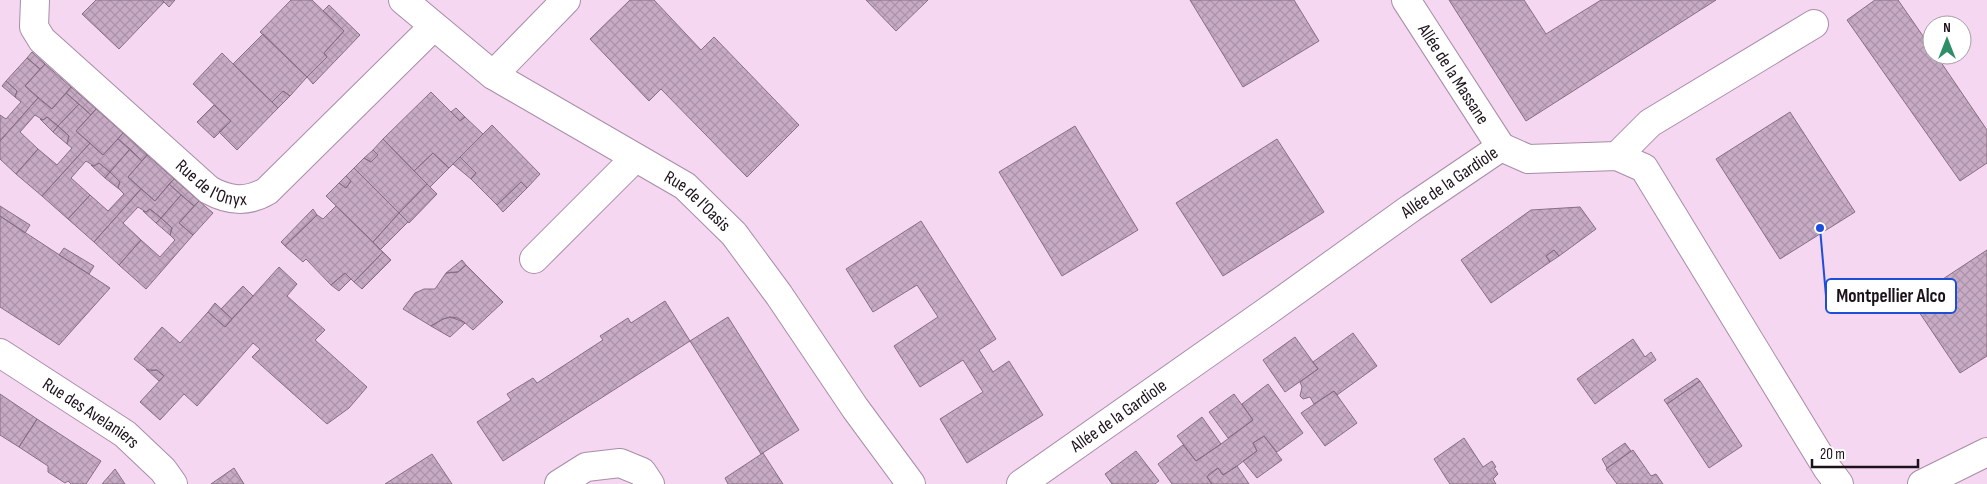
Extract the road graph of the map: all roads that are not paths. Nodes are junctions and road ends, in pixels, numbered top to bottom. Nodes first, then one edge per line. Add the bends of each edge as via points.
1 (35, 0) edge
2 (403, 0) edge
3 (566, 0) edge
4 (1406, 0) edge
5 (1814, 24) dead end
6 (433, 27) junction
7 (493, 75) junction
8 (1501, 147) junction
9 (1617, 156) junction
10 (635, 158) junction
11 (534, 259) dead end
12 (0, 353) edge
13 (1987, 452) edge
14 (173, 484) edge
15 (559, 484) edge
16 (650, 484) edge
17 (911, 484) edge
18 (1022, 484) edge
19 (1839, 484) edge
20 (1922, 484) edge

1 - 6 street, Rue de l'Onyx via 34,27 42,40 209,190 223,198 256,198 267,190
2 - 6 street, Rue de l'Oasis
3 - 7 street
4 - 8 street, Allée de la Massane
5 - 9 street via 1650,123
6 - 7 street, Rue de l'Oasis
7 - 10 street, Rue de l'Oasis
8 - 9 street, Allée de la Gardiole via 1528,159
8 - 18 street, Allée de la Gardiole
9 - 19 street, Allée de la Gardiole via 1644,168
10 - 11 street
10 - 17 street, Rue de l'Oasis via 685,186 734,234
12 - 14 street, Rue des Avelaniers via 125,434
13 - 20 street
15 - 16 street via 586,467 620,463 642,472

